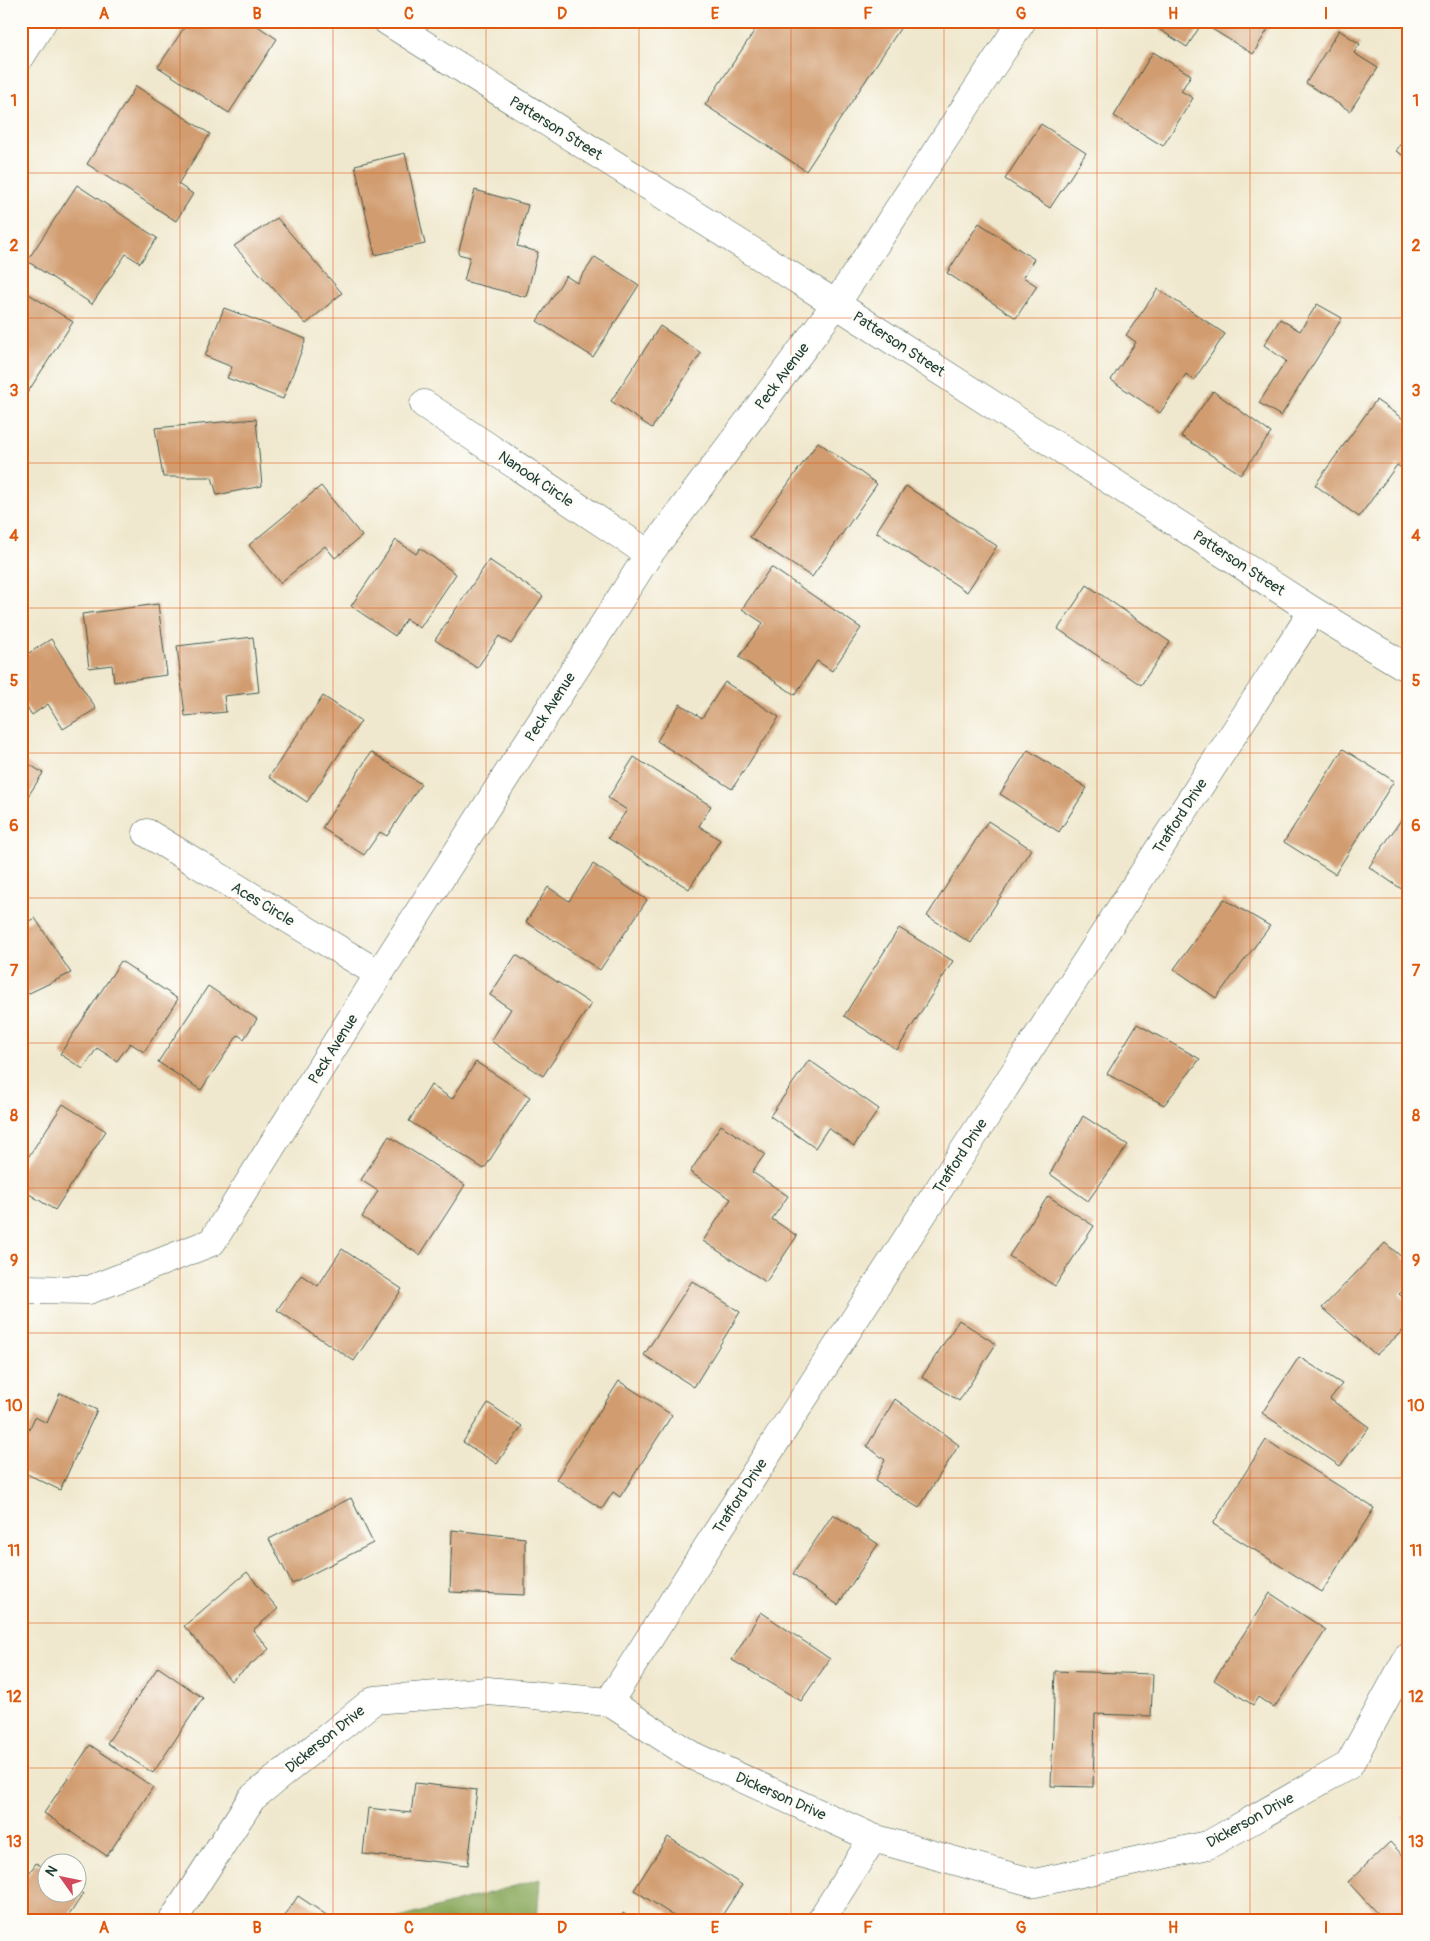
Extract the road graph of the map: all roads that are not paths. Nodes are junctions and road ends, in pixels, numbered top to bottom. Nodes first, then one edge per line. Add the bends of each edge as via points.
1 (43, 21) edge
2 (387, 21) edge
3 (1022, 21) edge
4 (21, 56) edge
5 (836, 304) junction
6 (424, 404) dead end
7 (649, 554) junction
8 (1313, 611) junction
9 (1409, 669) edge
10 (147, 833) dead end
11 (379, 974) junction
12 (21, 1289) edge
13 (1409, 1654) edge
14 (609, 1702) junction
15 (873, 1838) junction
16 (173, 1920) edge
17 (821, 1920) edge

1 - 4 street
2 - 5 street, Patterson Street
3 - 5 street, Peck Avenue
5 - 7 street, Peck Avenue
5 - 8 street, Patterson Street
6 - 7 street, Nanook Circle
7 - 11 street, Peck Avenue
8 - 9 street, Patterson Street
8 - 14 street, Trafford Drive
10 - 11 street, Aces Circle
11 - 12 street, Peck Avenue via 212,1242 89,1290
13 - 15 street, Dickerson Drive via 1348,1765 1208,1845 1035,1883
14 - 15 street, Dickerson Drive via 691,1755
14 - 16 street, Dickerson Drive via 488,1691 374,1700 252,1798
15 - 17 street

